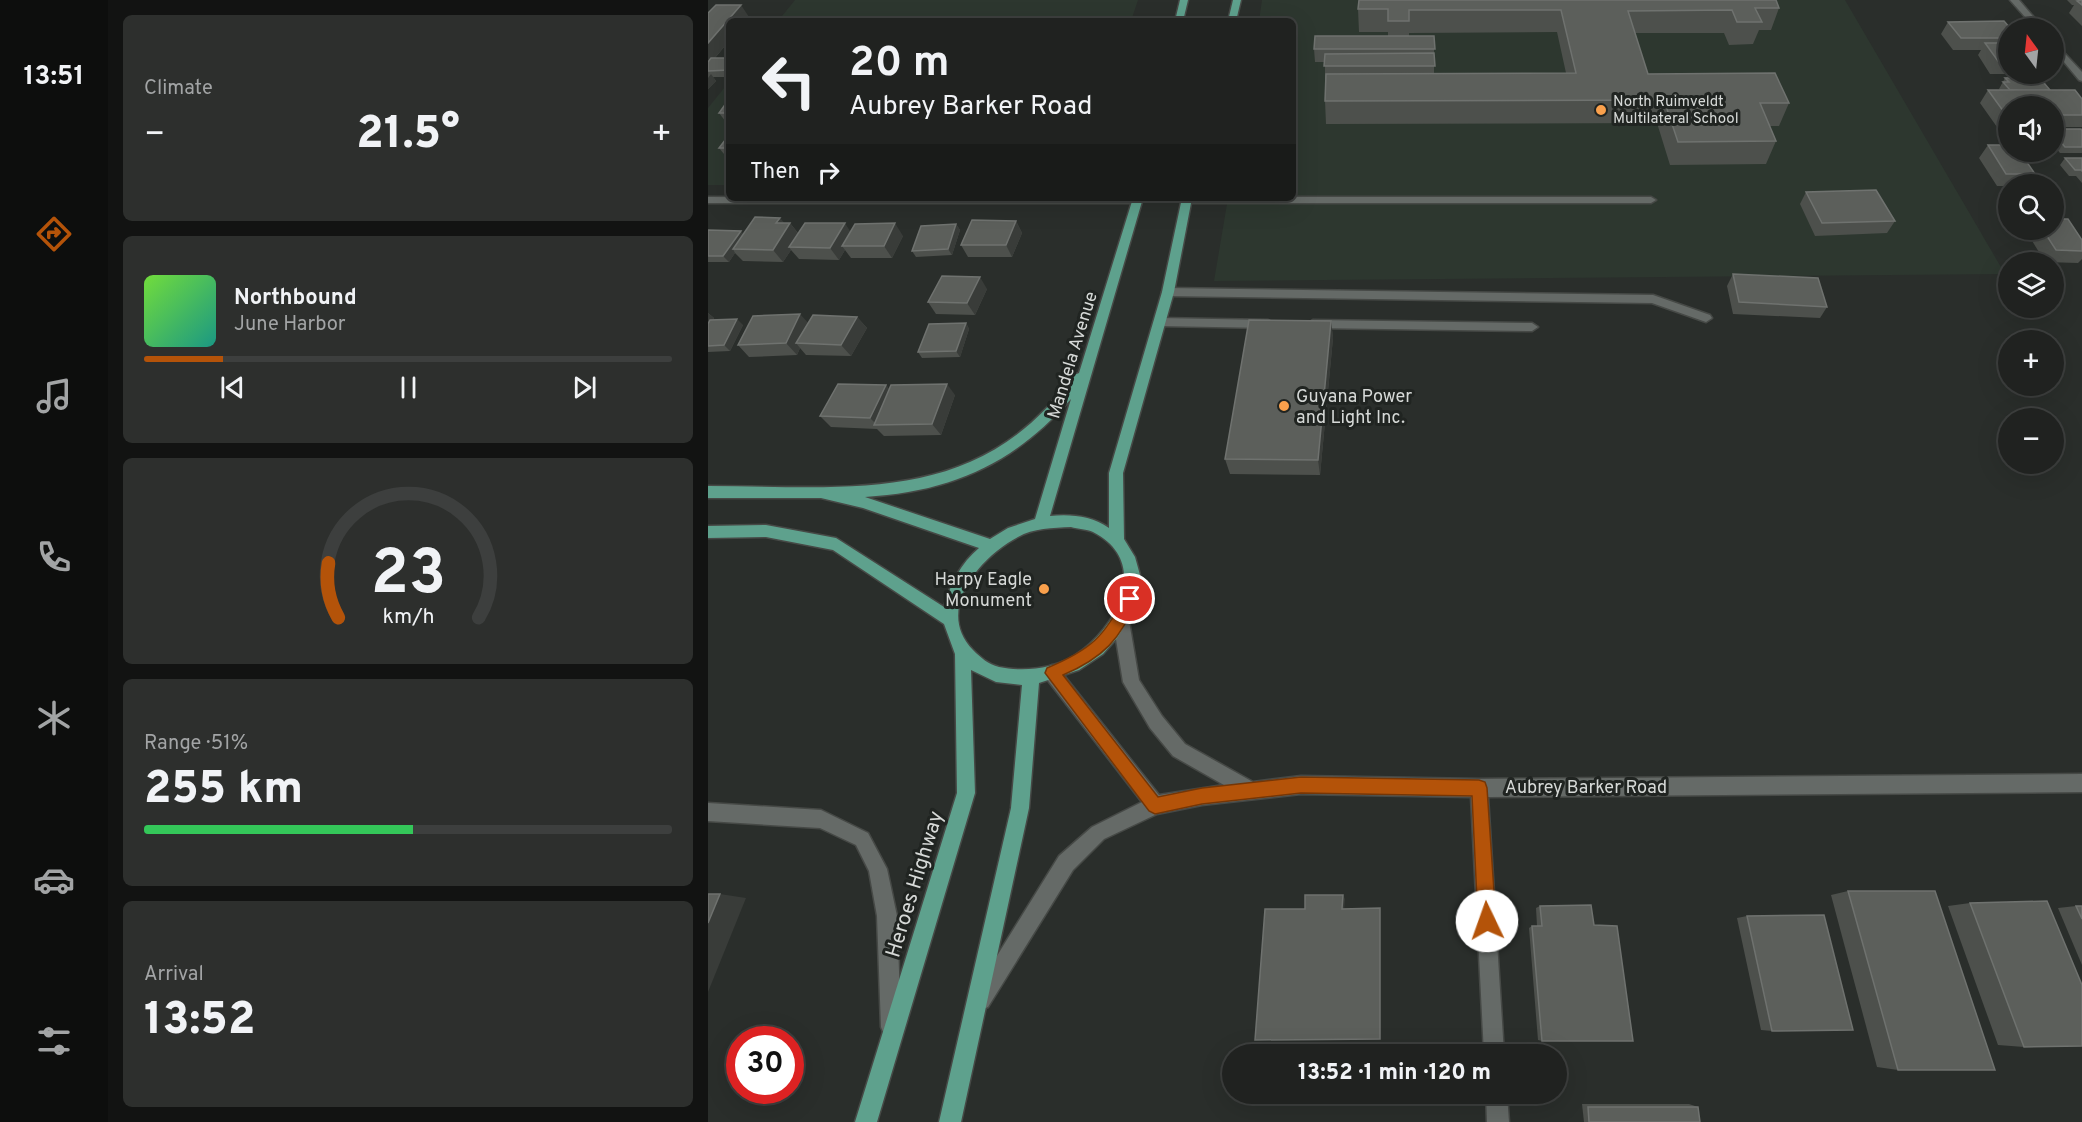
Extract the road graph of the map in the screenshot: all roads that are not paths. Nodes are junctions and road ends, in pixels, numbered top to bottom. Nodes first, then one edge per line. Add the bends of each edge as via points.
1 (1184, 0) edge
2 (1237, 0) edge
3 (2014, 0) edge
4 (1180, 18) edge
5 (1233, 18) edge
6 (2030, 18) edge
7 (2064, 57) edge
8 (2082, 78) edge
9 (1296, 199) edge
10 (708, 200) edge
11 (726, 200) edge
12 (1651, 200) dead end
13 (1137, 201) edge
14 (1187, 201) edge
15 (1168, 292) junction
16 (1706, 318) dead end
17 (1160, 322) junction
18 (1277, 324) edge
19 (1300, 324) edge
20 (1532, 327) dead end
21 (1091, 358) junction
22 (708, 492) edge
23 (821, 492) junction
24 (1041, 522) junction
25 (708, 532) edge
26 (1117, 542) junction
27 (990, 546) junction
28 (950, 620) junction
29 (1121, 621) junction
30 (963, 654) junction
31 (1052, 673) junction
32 (1031, 677) junction
33 (2082, 783) edge
34 (1479, 788) junction
35 (1252, 791) junction
36 (1155, 806) junction
37 (708, 812) edge
38 (975, 1009) junction
39 (891, 1033) junction
40 (1493, 1044) edge
41 (1497, 1104) edge
42 (866, 1122) edge
43 (950, 1122) edge
44 (1498, 1122) edge

1 - 4 main road
2 - 5 main road
3 - 6 street
7 - 8 street
9 - 12 street
10 - 11 street
13 - 21 main road, Mandela Avenue
14 - 15 main road
15 - 16 street via 1653,299
15 - 17 main road
17 - 18 street
17 - 26 main road via 1116,473
19 - 20 street
21 - 23 main road via 1067,397 1026,434 984,463 932,483 872,492
21 - 24 main road, Mandela Avenue
22 - 23 main road
23 - 27 main road via 863,502
24 - 26 main road via 1071,520 1097,527
24 - 27 main road via 1014,531
25 - 28 main road via 766,531 836,544
26 - 29 main road via 1128,558 1132,577 1130,599
27 - 28 main road via 968,567 954,593
28 - 30 main road via 953,638
29 - 31 main road via 1104,643 1080,661
29 - 35 street via 1131,682 1156,723 1179,750
30 - 32 main road via 981,669 1005,676
30 - 39 main road, Heroes Highway via 966,793
31 - 32 main road
31 - 36 street
32 - 38 main road via 1020,808
33 - 34 street, Aubrey Barker Road
34 - 35 street, Aubrey Barker Road via 1301,785
34 - 40 street
35 - 36 street, Aubrey Barker Road
36 - 38 street, Aubrey Barker Road via 1098,833 1066,863
37 - 39 street via 821,819 862,839 878,869 887,916
38 - 43 main road
39 - 42 main road, Heroes Highway
41 - 44 street

